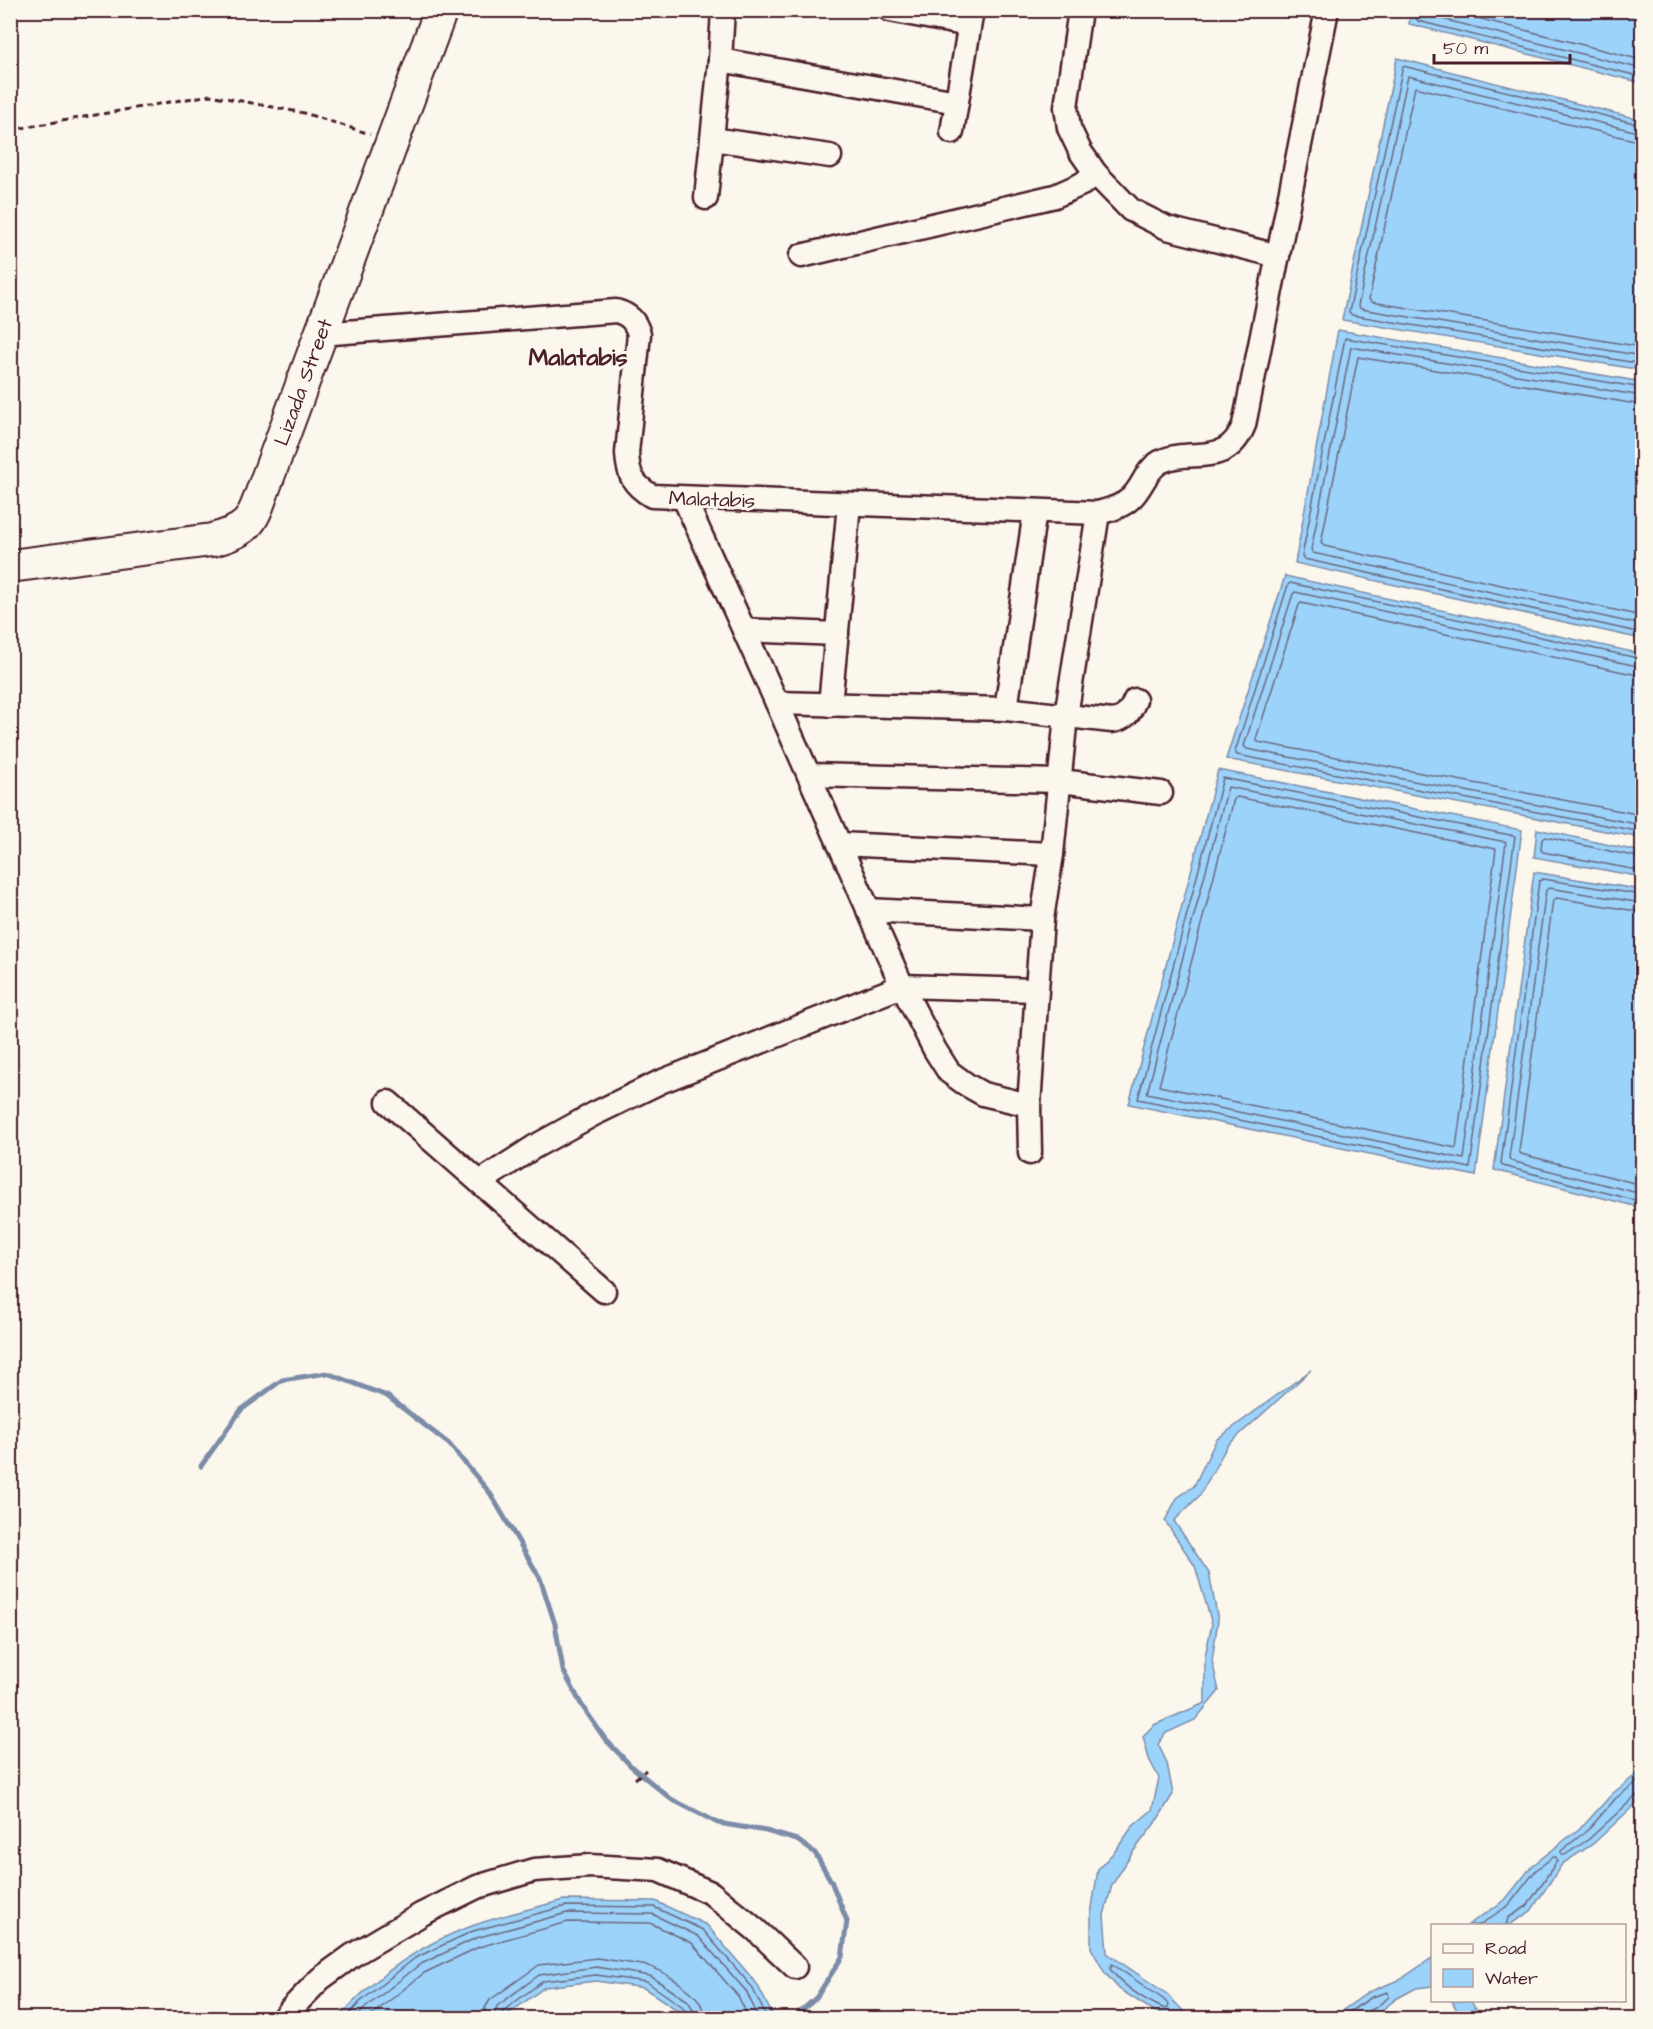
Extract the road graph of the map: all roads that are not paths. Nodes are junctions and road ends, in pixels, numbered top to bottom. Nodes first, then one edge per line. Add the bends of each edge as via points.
1 (441, 10) edge
2 (723, 10) edge
3 (890, 10) edge
4 (1080, 10) edge
5 (1327, 10) edge
6 (970, 18) edge
7 (720, 60) junction
8 (957, 102) junction
9 (952, 132) dead end
10 (712, 139) junction
11 (830, 156) dead end
12 (1096, 174) junction
13 (706, 198) dead end
14 (801, 255) dead end
15 (1278, 256) junction
16 (320, 334) junction
17 (684, 498) junction
18 (849, 504) junction
19 (1035, 511) junction
20 (1098, 513) junction
21 (10, 566) edge
22 (744, 630) junction
23 (837, 634) junction
24 (1135, 700) dead end
25 (777, 703) junction
26 (830, 705) junction
27 (1006, 709) junction
28 (1066, 716) junction
29 (808, 775) junction
30 (1060, 782) junction
31 (1161, 793) dead end
32 (839, 844) junction
33 (1052, 854) junction
34 (868, 910) junction
35 (1042, 919) junction
36 (902, 986) junction
37 (1036, 990) junction
38 (388, 1102) dead end
39 (1029, 1105) junction
40 (1030, 1153) dead end
41 (480, 1182) junction
42 (604, 1291) dead end
43 (795, 1967) dead end
44 (284, 2019) edge

1 - 16 street, Lizada Street
2 - 7 street
3 - 6 street
4 - 12 street via 1066,107 1080,151
5 - 15 street
6 - 8 street
7 - 8 street
7 - 10 street
8 - 9 street
10 - 11 street
10 - 13 street
12 - 14 street via 1055,196
12 - 15 street via 1131,210 1167,228
15 - 20 street via 1240,434 1226,448 1214,453 1162,461 1147,473 1132,498
16 - 17 street, Malatabis via 616,310 627,314 639,334 628,468 640,489 652,496
16 - 21 street, Lizada Street via 263,491 242,529 212,540
17 - 18 street, Malatabis
17 - 22 street
18 - 19 street, Malatabis
18 - 23 street
19 - 20 street, Malatabis
19 - 27 street
20 - 28 street
22 - 23 street
22 - 25 street
23 - 26 street
24 - 28 street via 1121,720
25 - 26 street
25 - 29 street
26 - 27 street
27 - 28 street
28 - 30 street
29 - 30 street
29 - 32 street
30 - 31 street
30 - 33 street
32 - 33 street
32 - 34 street
33 - 35 street
34 - 35 street
34 - 36 street
35 - 37 street
36 - 37 street
36 - 39 street via 949,1072 983,1094
36 - 41 street via 660,1082 594,1113
37 - 39 street
38 - 41 street
39 - 40 street
41 - 42 street
43 - 44 street via 711,1893 658,1870 590,1866 534,1870 477,1887 353,1955 320,1979

